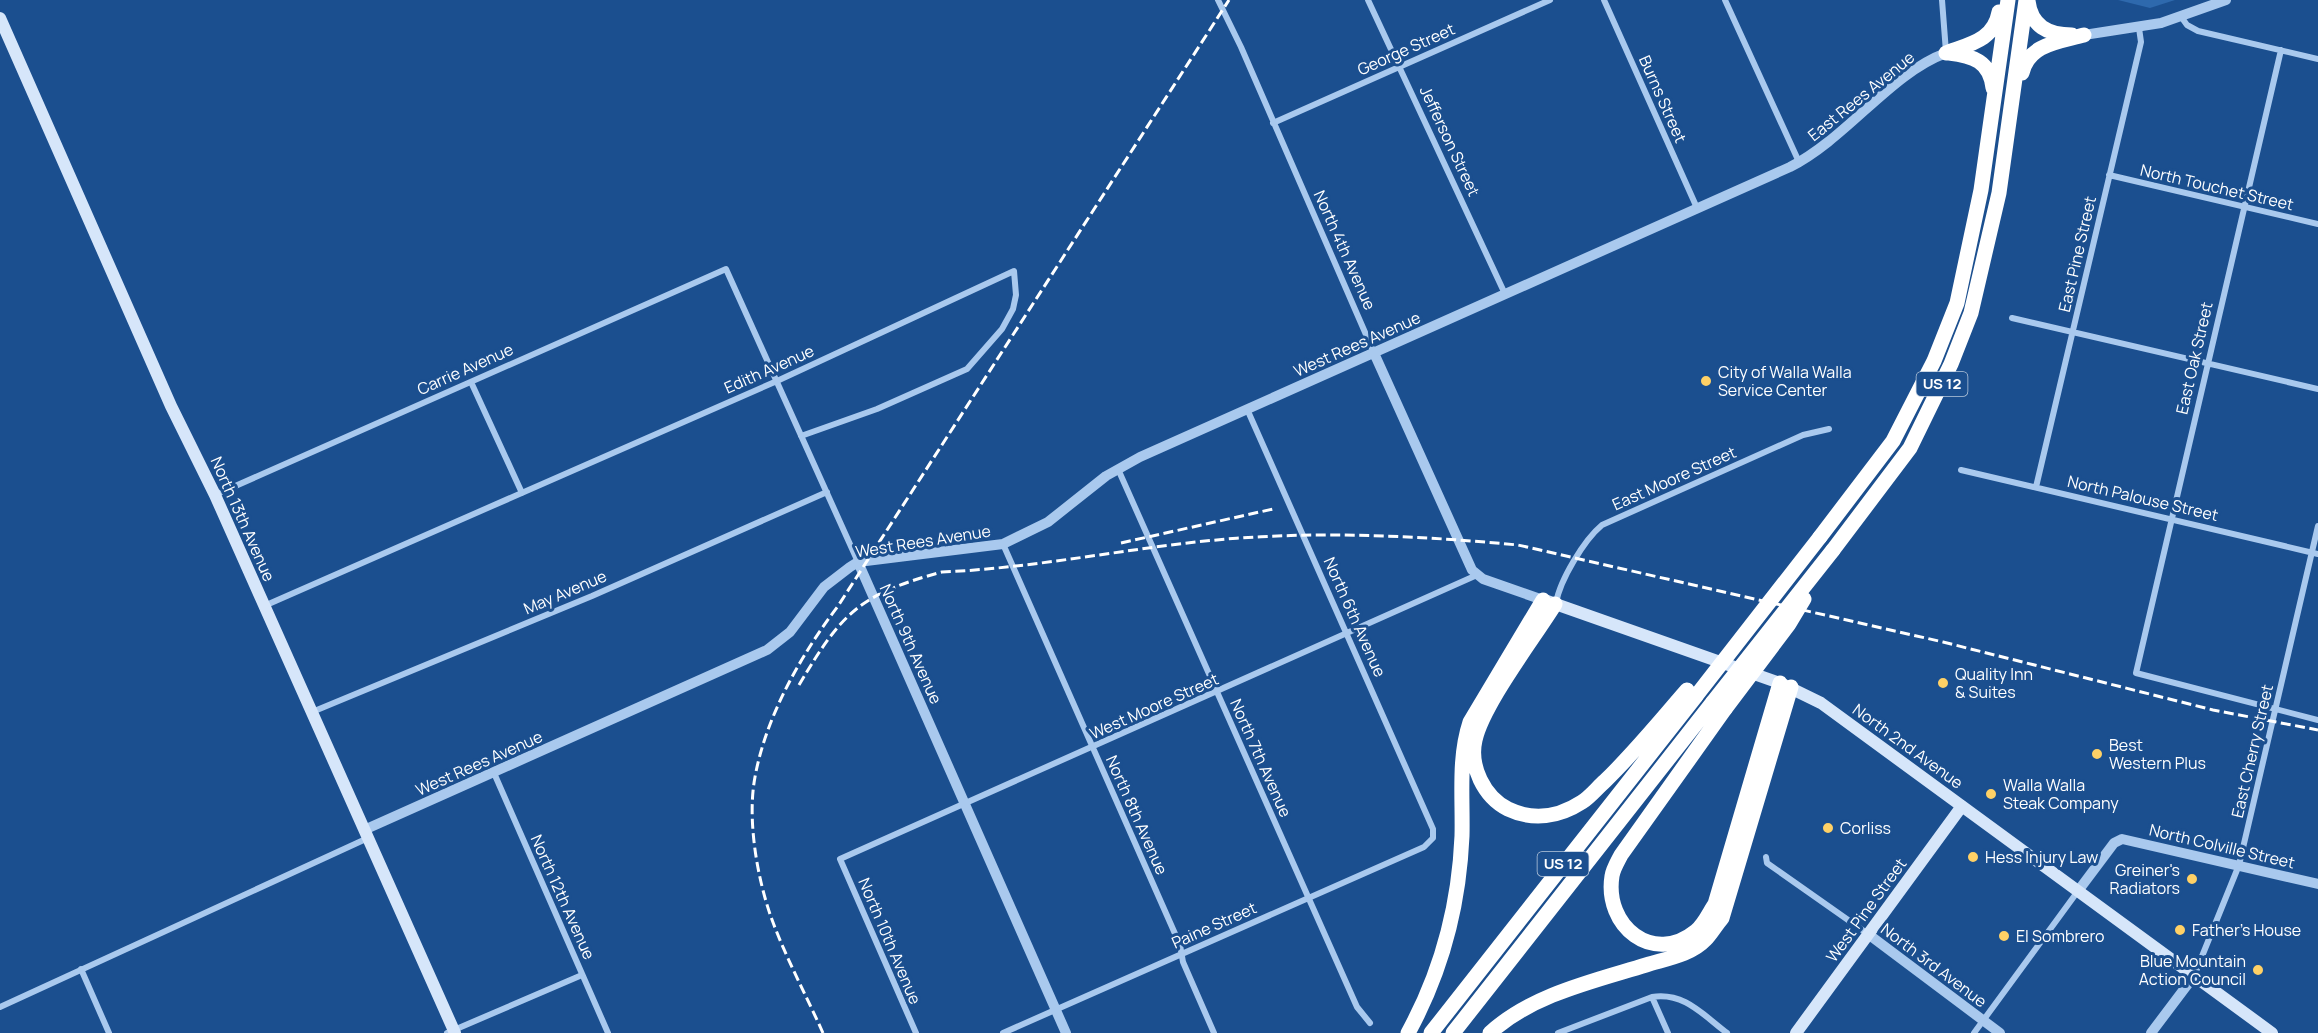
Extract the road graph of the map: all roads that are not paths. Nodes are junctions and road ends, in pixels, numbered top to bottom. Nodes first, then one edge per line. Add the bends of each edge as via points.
1 (1218, 0) edge
2 (1368, 0) edge
3 (1550, 0) edge
4 (1604, 0) edge
5 (1725, 0) edge
6 (1941, 0) edge
7 (2002, 0) edge
8 (2008, 0) edge
9 (2027, 0) edge
10 (2226, 0) edge
11 (0, 18) edge
12 (2182, 18) junction
13 (2139, 28) junction
14 (2084, 35) junction
15 (2281, 50) junction
16 (1946, 53) junction
17 (2318, 59) edge
18 (1399, 66) junction
19 (1994, 96) junction
20 (1273, 123) junction
21 (2004, 160) junction
22 (1799, 162) junction
23 (2109, 175) junction
24 (2244, 207) junction
25 (1697, 208) junction
26 (2318, 224) edge
27 (726, 268) joint
28 (1505, 294) junction
29 (2012, 318) dead end
30 (2073, 332) junction
31 (1374, 353) junction
32 (2208, 364) junction
33 (777, 381) junction
34 (471, 382) junction
35 (2318, 389) edge
36 (1247, 409) junction
37 (1829, 429) dead end
38 (801, 436) junction
39 (1118, 469) junction
40 (1961, 470) dead end
41 (2036, 487) junction
42 (826, 492) junction
43 (522, 493) junction
44 (215, 495) junction
45 (2172, 519) junction
46 (2318, 526) edge
47 (1003, 544) junction
48 (2315, 553) edge
49 (858, 562) junction
50 (1477, 575) junction
51 (1552, 598) junction
52 (264, 606) junction
53 (1348, 635) junction
54 (1785, 685) junction
55 (1217, 693) junction
56 (1692, 693) junction
57 (1719, 705) junction
58 (2275, 709) junction
59 (311, 713) junction
60 (2318, 720) edge
61 (1092, 748) junction
62 (494, 772) junction
63 (964, 804) junction
64 (1962, 806) junction
65 (366, 834) junction
66 (1433, 838) joint
67 (1766, 857) dead end
68 (840, 859) joint
69 (2239, 865) junction
70 (2318, 884) edge
71 (2078, 891) junction
72 (1308, 898) junction
73 (1868, 934) junction
74 (1181, 954) junction
75 (81, 969) junction
76 (582, 975) junction
77 (2194, 976) junction
78 (1652, 997) junction
79 (0, 1007) edge
80 (1056, 1010) junction
81 (1983, 1021) junction
82 (1370, 1023) dead end
83 (452, 1032) edge
84 (109, 1033) edge
85 (608, 1033) edge
86 (915, 1033) edge
87 (1003, 1033) edge
88 (1066, 1033) edge
89 (1214, 1033) edge
90 (1408, 1033) edge
91 (1431, 1033) edge
92 (1453, 1033) edge
93 (1490, 1033) edge
94 (1557, 1033) edge
95 (1668, 1033) edge
96 (1727, 1033) edge
97 (1796, 1033) edge
98 (1974, 1033) edge
99 (2000, 1033) edge
100 (2151, 1033) edge
101 (2272, 1033) edge

1 - 20 street, North 4th Avenue
2 - 18 street, Jefferson Street
3 - 18 street, George Street
4 - 25 street, Burns Street
5 - 22 street
6 - 16 street
7 - 16 highway via 1992,31
8 - 19 highway, US 12
9 - 14 highway via 2030,14 2041,28 2053,33
9 - 21 highway, US 12
10 - 12 street
11 - 44 main road, North 13th Avenue via 171,406
12 - 13 street
12 - 15 street via 2198,31
13 - 14 street
13 - 23 street, East Pine Street via 2141,42
14 - 21 highway via 2042,47 2026,59
15 - 17 street
15 - 24 street, East Oak Street
16 - 19 highway via 1984,63 1992,79
16 - 22 street, East Rees Avenue via 1914,70 1836,138
18 - 20 street, George Street
18 - 28 street, Jefferson Street
19 - 56 highway, US 12, bridge via 1981,190 1953,313 1934,361 1893,441 1753,622
20 - 31 street, North 4th Avenue
21 - 57 highway, US 12, bridge via 1971,313 1910,448
22 - 25 street, East Rees Avenue
23 - 24 street, North Touchet Street
23 - 30 street, East Pine Street
24 - 26 street, North Touchet Street
24 - 32 street, East Oak Street
25 - 28 street, West Rees Avenue
27 - 33 street, North 9th Avenue
27 - 34 street, Carrie Avenue
28 - 31 street, West Rees Avenue
29 - 30 street
30 - 32 street
30 - 41 street, East Pine Street
31 - 36 street, West Rees Avenue
31 - 50 street, North 4th Avenue via 1468,564
32 - 35 street
32 - 45 street, East Oak Street
33 - 38 street, North 9th Avenue
33 - 38 street, Edith Avenue via 1014,271 1017,295 1013,309 1002,329 967,369 877,409
33 - 43 street, Edith Avenue
34 - 43 street
34 - 44 street, Carrie Avenue
36 - 39 street, West Rees Avenue
36 - 53 street, North 6th Avenue
37 - 51 street, East Moore Street via 1803,435 1602,525
38 - 42 street, North 9th Avenue
39 - 47 street, West Rees Avenue via 1048,522
39 - 55 street, North 7th Avenue
40 - 41 street, North Palouse Street
41 - 45 street, North Palouse Street
42 - 49 street, North 9th Avenue
42 - 59 street, May Avenue via 592,596
43 - 52 street, Edith Avenue
44 - 52 main road, North 13th Avenue
45 - 48 street, North Palouse Street
45 - 58 street, East Oak Street via 2136,673
46 - 48 street, East Cherry Street
47 - 49 street, West Rees Avenue
47 - 61 street, North 8th Avenue
48 - 58 street, East Cherry Street
49 - 62 street, West Rees Avenue via 833,579 790,632 767,650
49 - 63 street, North 9th Avenue
50 - 51 street, North 2nd Avenue
50 - 53 street, West Moore Street
51 - 54 main road, North 2nd Avenue
51 - 56 highway via 1482,720 1475,742 1474,763 1480,782 1508,809 1546,816 1565,812 1584,801
51 - 90 highway via 1470,722 1464,742 1456,907 1444,954
52 - 59 main road, North 13th Avenue
53 - 55 street, West Moore Street
53 - 66 street, North 6th Avenue via 1433,829
54 - 57 highway via 1715,904 1698,930 1679,942 1652,944 1634,936 1617,918 1612,874
54 - 64 main road, North 2nd Avenue via 1829,708
54 - 93 highway via 1722,918 1704,941 1688,952 1535,1004
55 - 61 street, West Moore Street
55 - 72 street, North 7th Avenue
56 - 91 highway, US 12
57 - 92 highway, US 12
58 - 60 street
58 - 69 street, East Cherry Street
59 - 65 main road, North 13th Avenue
61 - 63 street, West Moore Street
61 - 74 street, North 8th Avenue
62 - 65 street, West Rees Avenue
62 - 76 street, North 12th Avenue
63 - 68 street, West Moore Street
63 - 80 street, North 9th Avenue
64 - 71 main road, North 2nd Avenue
64 - 73 main road, West Pine Street
65 - 75 street, West Rees Avenue
65 - 83 main road, North 13th Avenue
66 - 72 street, Paine Street via 1424,847
67 - 73 street, North 3rd Avenue via 1767,863
68 - 86 street, North 10th Avenue
69 - 70 street, North Colville Street
69 - 71 street, North Colville Street via 2120,839
69 - 77 street, East Cherry Street
71 - 77 main road, North 2nd Avenue
71 - 81 street
72 - 74 street, Paine Street
72 - 82 street, North 7th Avenue via 1357,1007
73 - 81 street, North 3rd Avenue
73 - 97 main road, West Pine Street
74 - 80 street, Paine Street
74 - 89 street, North 8th Avenue
75 - 79 street, West Rees Avenue
75 - 84 street
76 - 83 street
76 - 85 street, North 12th Avenue
77 - 100 street
77 - 101 main road, North 2nd Avenue
78 - 94 street
78 - 95 street
78 - 96 street via 1677,997
80 - 87 street, Paine Street
80 - 88 street, North 9th Avenue
81 - 98 street
81 - 99 street, North 3rd Avenue

